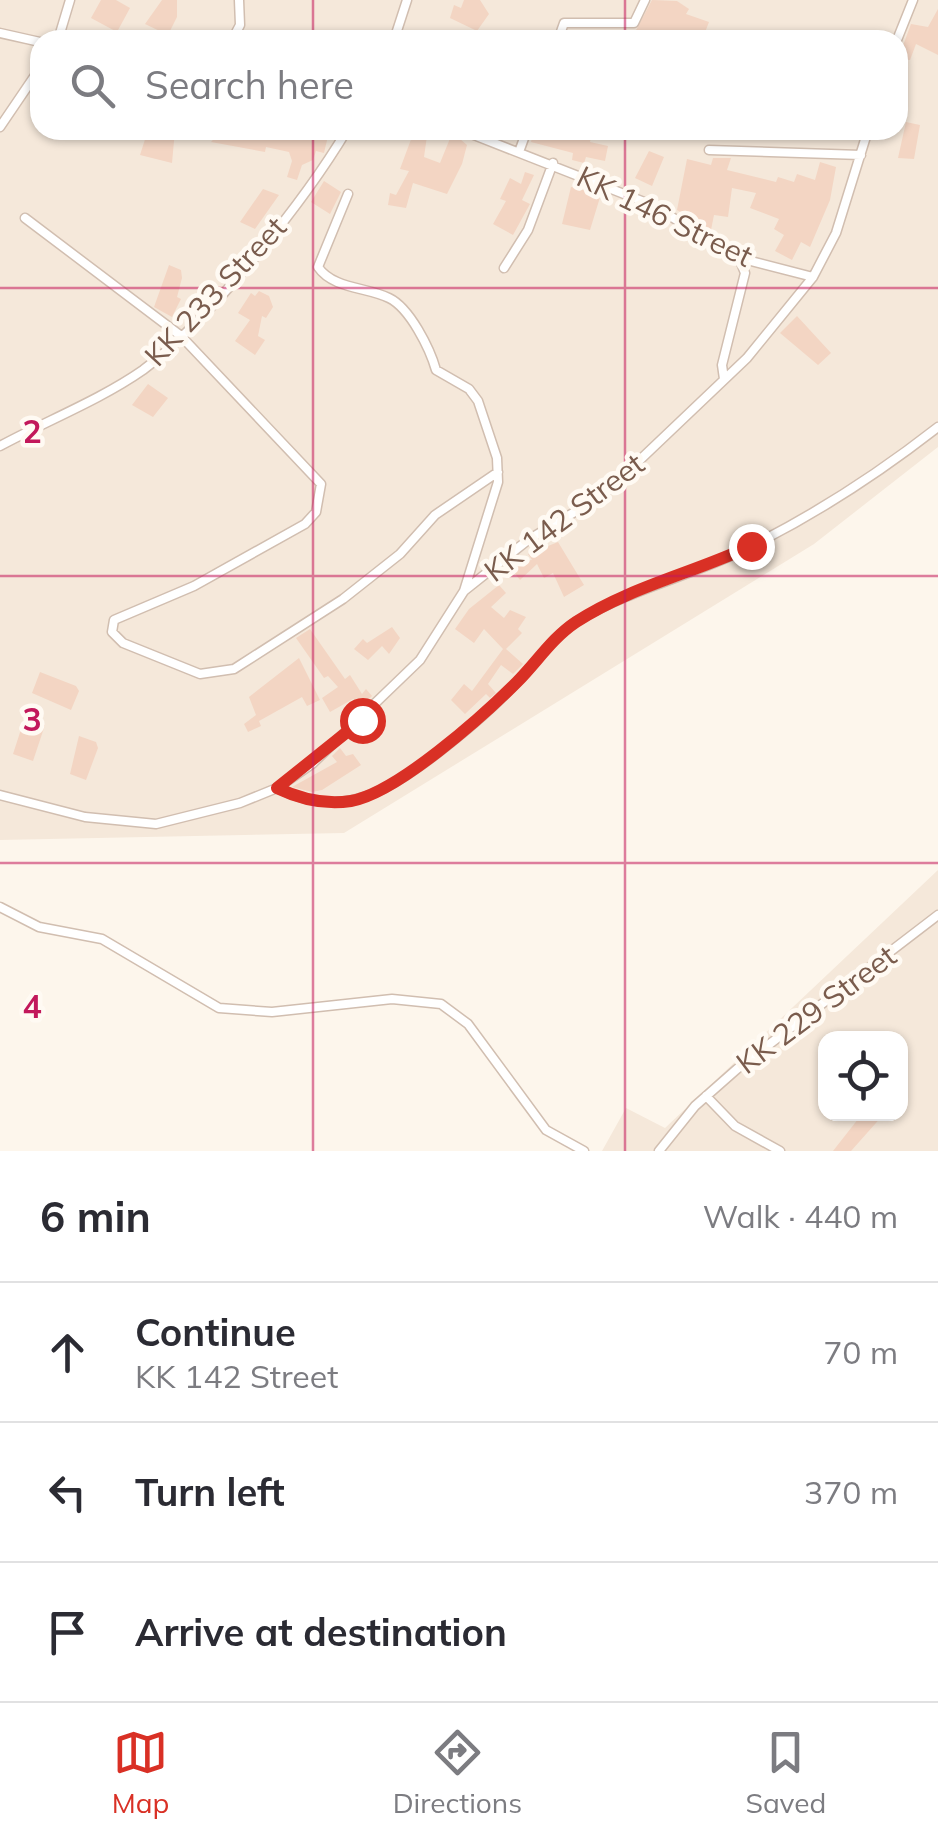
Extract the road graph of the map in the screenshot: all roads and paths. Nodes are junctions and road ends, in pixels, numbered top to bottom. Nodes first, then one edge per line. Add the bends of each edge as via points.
1 (70, 0) edge
2 (238, 0) edge
3 (406, 0) edge
4 (645, 0) edge
5 (913, 0) edge
6 (61, 30) edge
7 (237, 30) edge
8 (397, 30) edge
9 (562, 30) edge
10 (901, 30) edge
11 (0, 33) edge
12 (30, 40) edge
13 (30, 83) edge
14 (0, 127) edge
15 (341, 140) edge
16 (488, 140) edge
17 (523, 140) edge
18 (865, 140) edge
19 (709, 150) dead end
20 (519, 152) junction
21 (860, 155) junction
22 (553, 162) junction
23 (348, 194) dead end
24 (25, 218) dead end
25 (740, 258) junction
26 (504, 268) dead end
27 (814, 277) junction
28 (180, 336) junction
29 (724, 379) junction
30 (938, 427) edge
31 (0, 446) edge
32 (498, 472) junction
33 (464, 592) junction
34 (277, 788) junction
35 (0, 795) edge
36 (0, 907) edge
37 (938, 916) edge
38 (706, 1096) junction
39 (584, 1151) edge
40 (659, 1151) edge
41 (780, 1151) edge

1 - 6 street
2 - 7 street
3 - 8 street
4 - 9 street via 634,24 564,23
5 - 10 street
11 - 12 street
13 - 14 street
15 - 28 street, KK 233 Street via 241,272
16 - 20 street, KK 146 Street
17 - 20 street
18 - 21 street, KK 142 Street
19 - 21 street
20 - 22 street, KK 146 Street
21 - 27 street, KK 142 Street via 836,233
22 - 25 street, KK 146 Street via 652,205
22 - 26 street via 528,230
23 - 32 street via 318,266 331,279 397,304 436,370 478,401
24 - 28 street
25 - 27 street, KK 146 Street
25 - 29 street via 745,273
27 - 29 street, KK 142 Street
28 - 31 street, KK 233 Street via 142,370
28 - 32 street via 321,484 316,512 305,524 194,586 114,620 115,636 170,664 218,674 276,646 400,554 453,500
29 - 33 street, KK 142 Street via 603,495 528,540
30 - 34 street via 820,510 578,620 479,719 377,792 336,802
32 - 33 street
33 - 34 street, KK 142 Street via 410,672 340,740
34 - 35 street, KK 142 Street via 156,824 85,817
36 - 39 street via 39,927 102,939 219,1008 272,1012 392,998 440,1004 468,1024 546,1130
37 - 38 street, KK 229 Street
38 - 40 street, KK 229 Street
38 - 41 street via 735,1126

